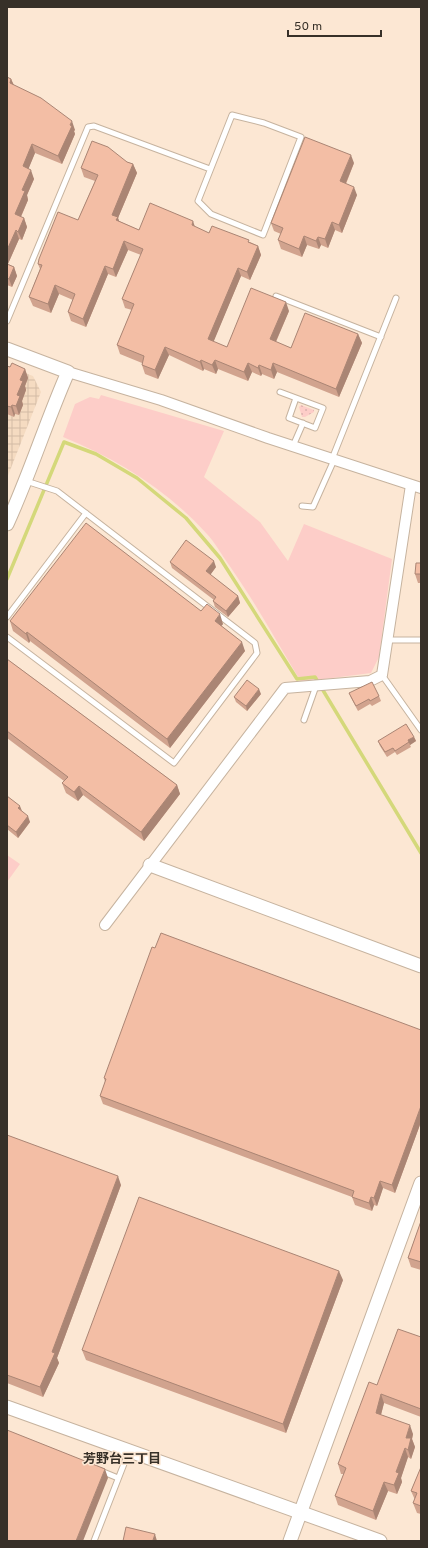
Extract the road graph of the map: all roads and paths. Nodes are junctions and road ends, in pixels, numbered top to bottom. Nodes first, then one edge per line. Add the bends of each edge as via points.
1 (210, 169) junction
2 (276, 296) edge
3 (396, 298) dead end
4 (7, 321) edge
5 (380, 337) junction
6 (7, 349) edge
7 (68, 372) junction
8 (280, 392) dead end
9 (296, 398) junction
10 (303, 423) junction
11 (293, 446) junction
12 (332, 459) junction
13 (26, 481) junction
14 (416, 486) edge
15 (302, 506) dead end
16 (86, 514) junction
17 (7, 524) edge
18 (7, 617) edge
19 (7, 637) edge
20 (388, 640) junction
21 (421, 640) edge
22 (382, 675) junction
23 (316, 686) junction
24 (304, 720) dead end
25 (421, 730) edge
26 (150, 865) junction
27 (105, 924) dead end
28 (421, 966) edge
29 (421, 1183) edge
30 (7, 1407) edge
31 (129, 1451) junction
32 (98, 1470) edge
33 (118, 1478) junction
34 (299, 1513) junction
35 (94, 1541) edge
36 (290, 1541) edge
37 (380, 1541) edge

1 - 1 lane via 232,116 264,123 301,137 263,235 211,214 198,201
1 - 4 lane via 94,126 88,127
2 - 5 lane
3 - 5 lane
5 - 12 lane
6 - 7 street
7 - 11 street via 161,400
7 - 13 street
8 - 9 lane
9 - 10 lane via 289,418
9 - 10 lane via 323,408 315,428
10 - 11 lane
11 - 12 street
12 - 14 street
12 - 15 lane via 314,507
13 - 16 lane via 57,491
13 - 17 street
14 - 20 street
16 - 18 lane
16 - 19 lane via 255,642 255,657 174,763
20 - 21 lane
20 - 22 street
22 - 23 street via 370,681
22 - 25 lane
23 - 24 lane
23 - 26 street via 285,688
26 - 27 street
26 - 28 street
29 - 34 street
30 - 31 street
31 - 33 lane
31 - 34 street
32 - 33 lane
33 - 35 lane
34 - 36 street
34 - 37 street

